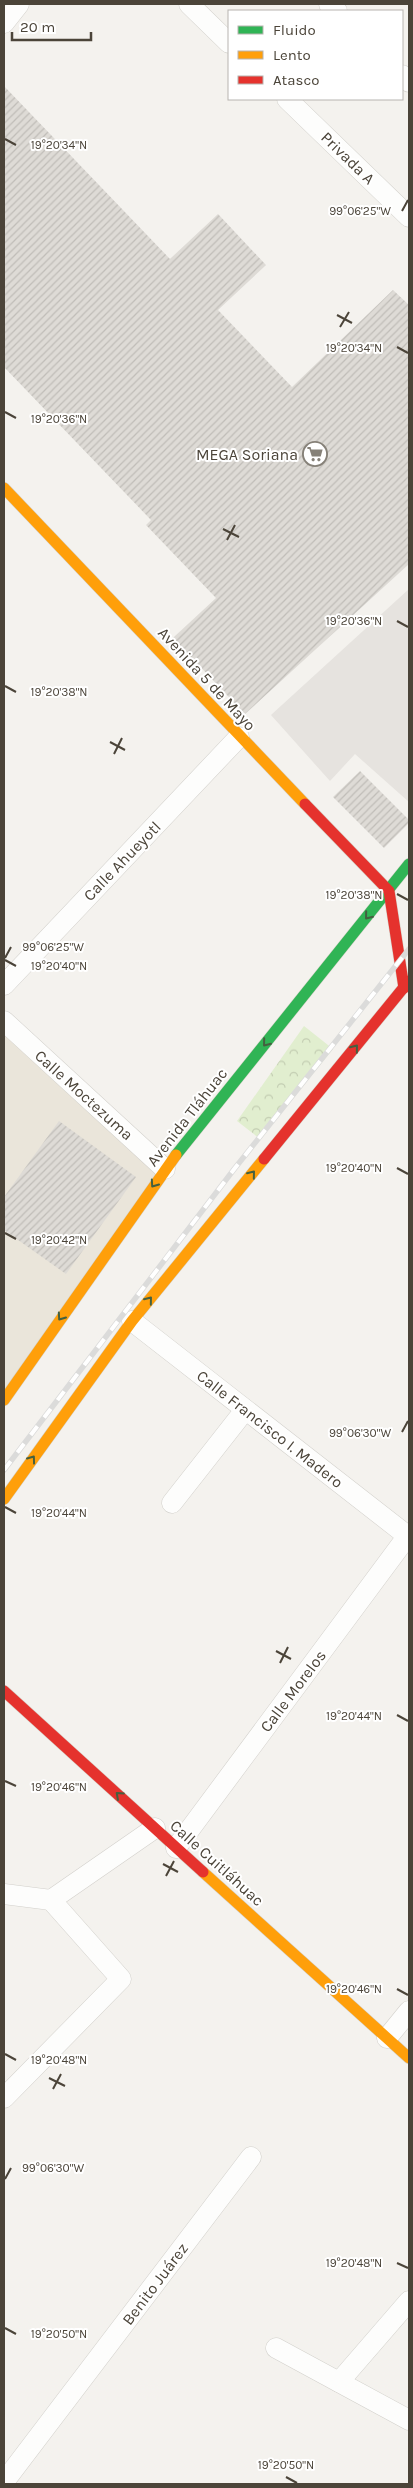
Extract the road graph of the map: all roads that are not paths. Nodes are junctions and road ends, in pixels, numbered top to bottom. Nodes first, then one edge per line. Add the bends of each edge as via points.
1 (189, 4) edge
2 (228, 42) edge
3 (288, 100) edge
4 (409, 217) edge
5 (4, 488) edge
6 (239, 737) junction
7 (409, 864) edge
8 (389, 891) junction
9 (4, 985) edge
10 (407, 987) edge
11 (4, 1021) edge
12 (165, 1168) junction
13 (132, 1321) junction
14 (4, 1400) edge
15 (245, 1410) junction
16 (4, 1499) edge
17 (172, 1503) dead end
18 (409, 1536) edge
19 (4, 1691) edge
20 (155, 1828) junction
21 (176, 1848) junction
22 (4, 1894) edge
23 (51, 1900) junction
24 (409, 2012) edge
25 (387, 2038) junction
26 (409, 2058) edge
27 (4, 2098) edge
28 (251, 2157) dead end
29 (409, 2301) edge
30 (276, 2348) dead end
31 (339, 2382) junction
32 (409, 2420) edge
33 (4, 2482) edge

1 - 2 street
3 - 4 street, Privada A
5 - 6 main road, Avenida 5 de Mayo
6 - 8 main road, Avenida 5 de Mayo
6 - 9 street, Calle Ahueyotl
7 - 8 main road, Avenida Tláhuac
8 - 10 main road
8 -> 12 main road, Avenida Tláhuac
13 -> 10 main road
11 - 12 street, Calle Moctezuma
12 -> 14 main road, Avenida Tláhuac
13 - 15 street, Calle Francisco I. Madero
16 -> 13 main road
15 - 17 street
15 - 18 street, Calle Francisco I. Madero
18 - 21 street, Calle Morelos
20 -> 19 main road, Calle Cuitláhuac
20 - 21 main road, Calle Cuitláhuac
20 - 23 street
21 - 25 main road, Calle Cuitláhuac
22 - 23 street
23 - 27 street via 121,1979
24 - 25 street
25 - 26 main road, Calle Cuitláhuac
28 - 33 street, Benito Juárez
29 - 31 street
30 - 31 street
31 - 32 street

